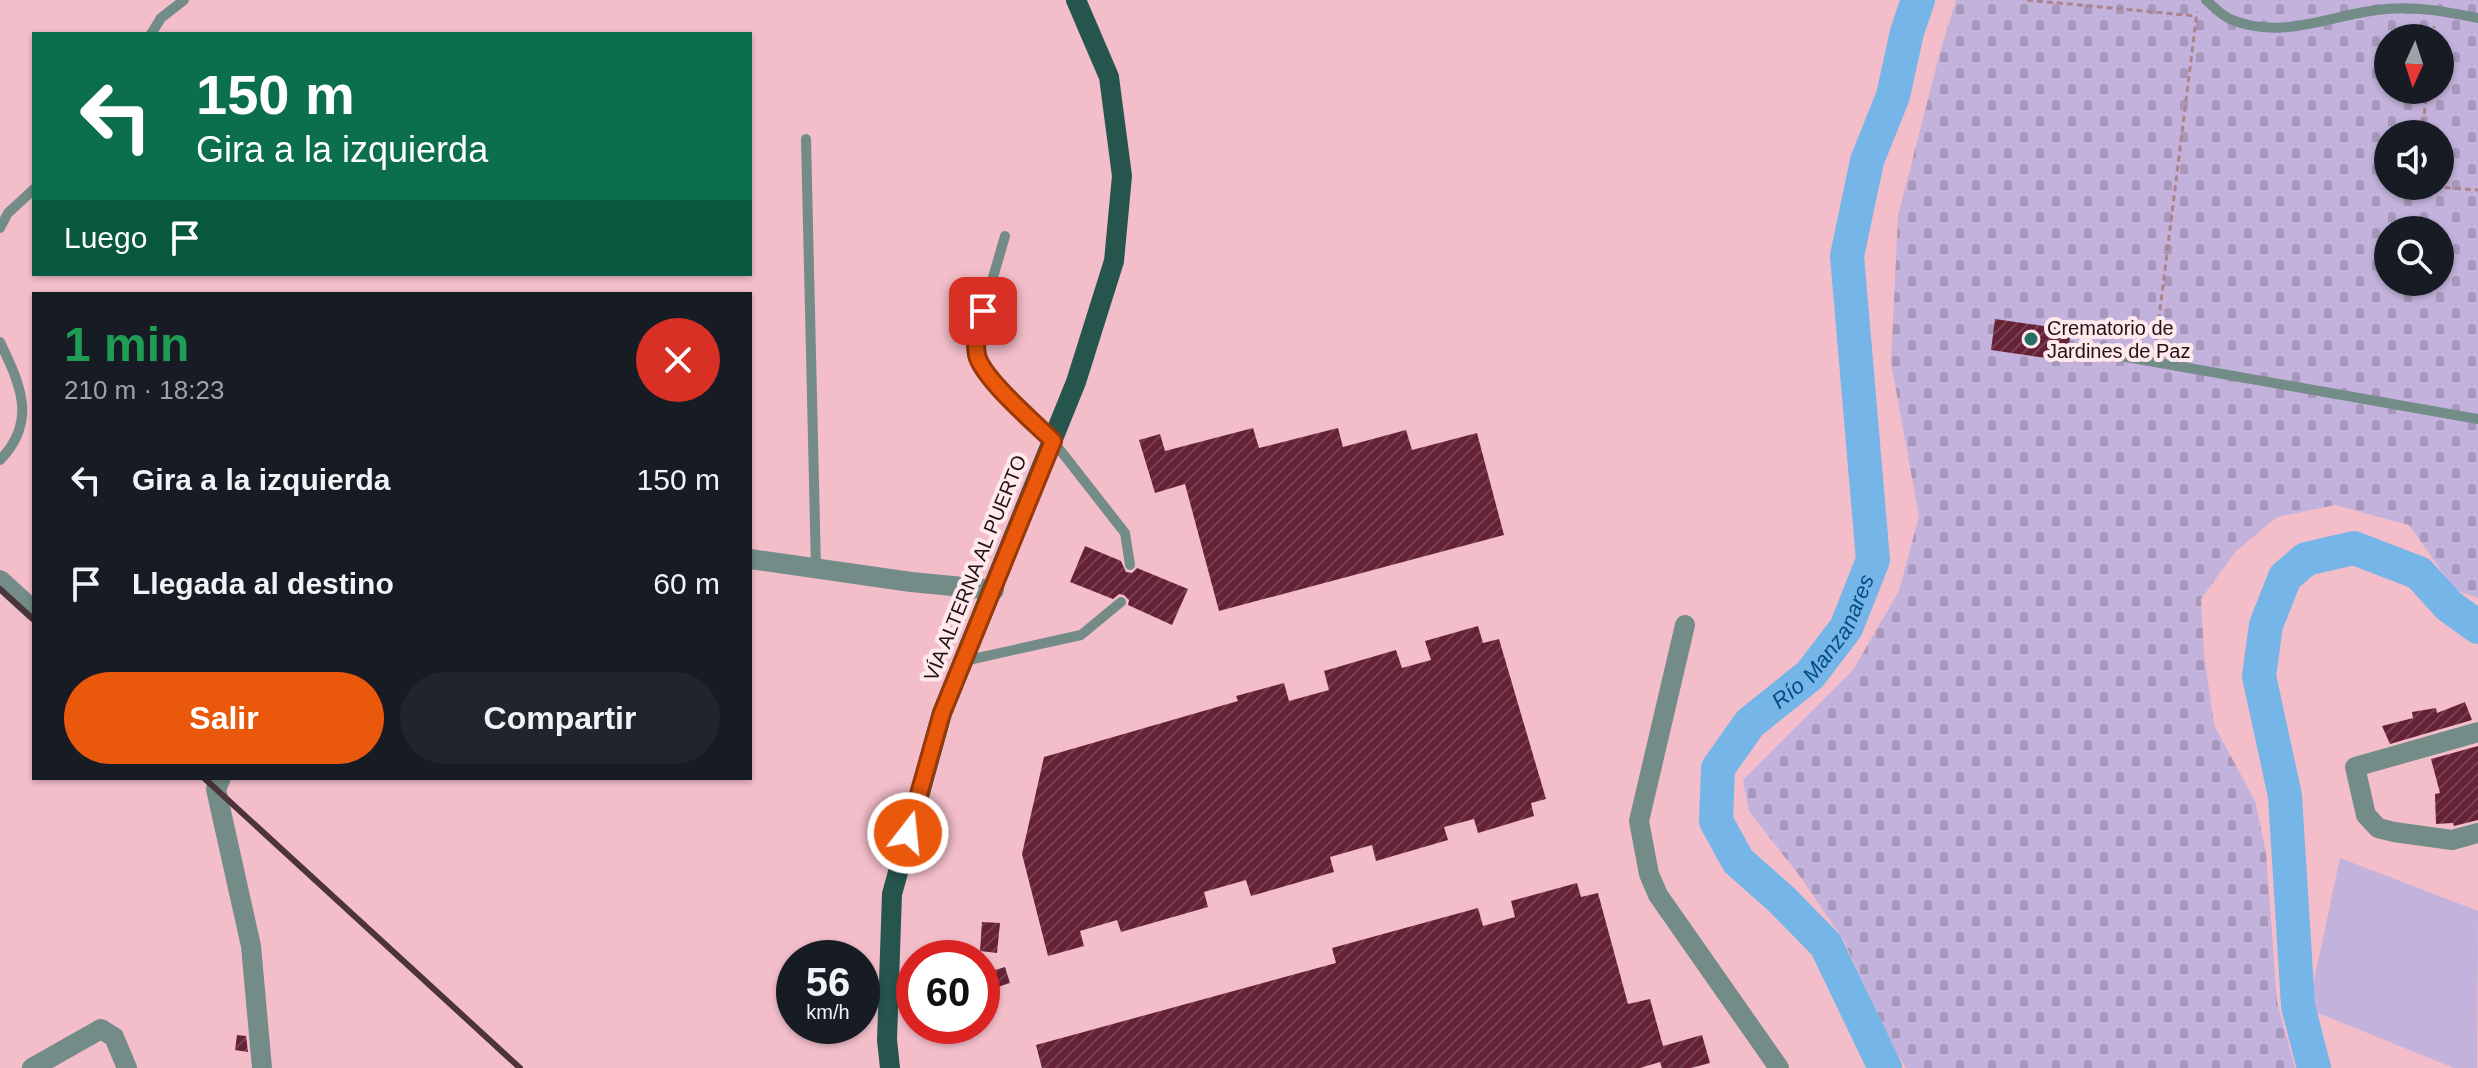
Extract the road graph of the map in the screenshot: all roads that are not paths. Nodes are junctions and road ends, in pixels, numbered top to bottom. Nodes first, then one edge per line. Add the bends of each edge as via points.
1 (184, 0) edge
2 (1076, 0) edge
3 (2202, 4) edge
4 (2478, 18) edge
5 (152, 32) edge
6 (806, 139) dead end
7 (32, 191) edge
8 (0, 228) edge
9 (1005, 236) dead end
10 (0, 342) edge
11 (2092, 351) dead end
12 (2478, 419) edge
13 (1053, 441) junction
14 (0, 460) edge
15 (752, 559) edge
16 (1130, 565) dead end
17 (816, 570) junction
18 (0, 580) edge
19 (994, 590) junction
20 (1121, 602) dead end
21 (32, 609) edge
22 (1685, 625) dead end
23 (964, 661) junction
24 (2478, 732) edge
25 (220, 780) edge
26 (2478, 833) edge
27 (32, 1068) edge
28 (127, 1068) edge
29 (262, 1068) edge
30 (890, 1068) edge
31 (1779, 1068) edge

1 - 5 lane
2 - 13 main road, VÍA ALTERNA AL PUERTO via 1109,77 1122,176 1114,261
3 - 4 lane via 2258,28 2290,28 2385,9
6 - 17 lane
7 - 8 lane
9 - 13 lane via 976,336 977,357 985,373
10 - 14 lane via 17,377 23,406 19,436
11 - 12 lane
13 - 16 lane via 1125,533
13 - 19 main road, VÍA ALTERNA AL PUERTO
15 - 17 street
17 - 19 street
18 - 21 street
19 - 23 main road, VÍA ALTERNA AL PUERTO
20 - 23 lane via 1081,635
22 - 31 street via 1639,821 1649,874 1658,895
23 - 30 main road, VÍA ALTERNA AL PUERTO via 942,713 892,894
24 - 26 street via 2355,767 2366,815 2378,828 2452,840
25 - 29 street via 216,789 251,946
27 - 28 street via 101,1029 114,1037

